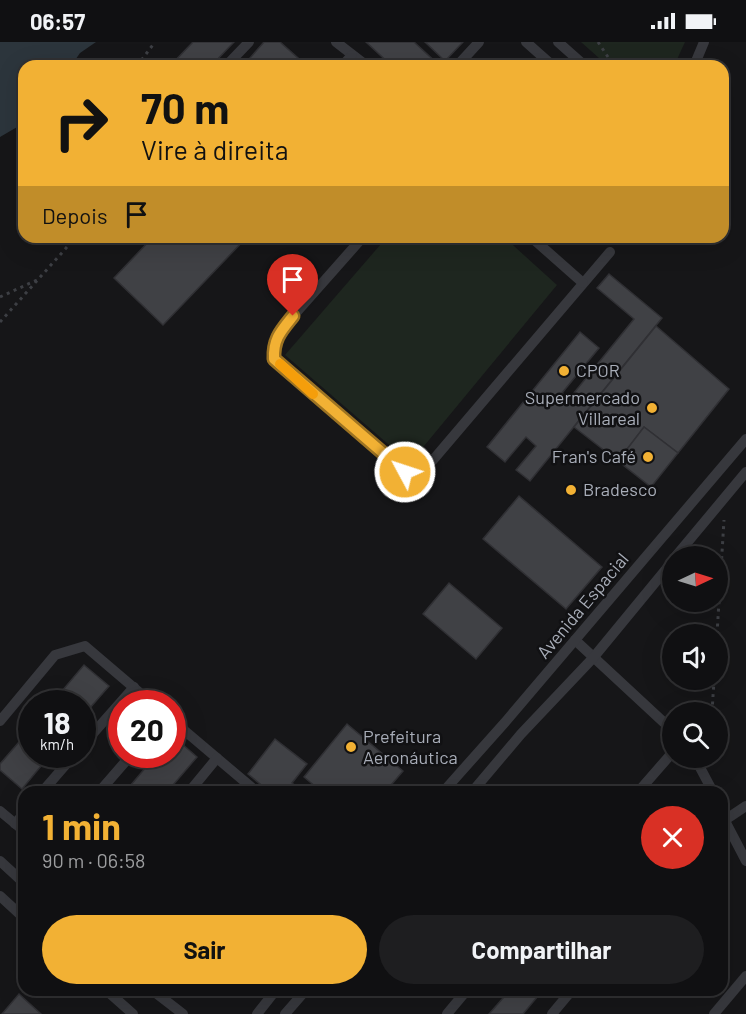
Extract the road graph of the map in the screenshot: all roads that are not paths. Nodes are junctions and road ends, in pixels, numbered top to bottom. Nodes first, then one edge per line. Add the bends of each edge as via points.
1 (249, 42) edge
2 (336, 42) edge
3 (479, 42) edge
4 (526, 42) edge
5 (558, 42) edge
6 (704, 42) edge
7 (352, 55) junction
8 (232, 60) edge
9 (347, 60) edge
10 (359, 60) edge
11 (462, 60) edge
12 (546, 60) edge
13 (578, 60) edge
14 (696, 60) edge
15 (358, 243) edge
16 (538, 243) edge
17 (610, 252) dead end
18 (583, 283) junction
19 (746, 439) edge
20 (746, 472) edge
21 (684, 546) edge
22 (662, 574) edge
23 (575, 640) junction
24 (593, 658) junction
25 (134, 687) junction
26 (137, 690) edge
27 (507, 720) junction
28 (0, 721) edge
29 (662, 721) edge
30 (96, 730) edge
31 (186, 732) edge
32 (521, 734) junction
33 (217, 758) junction
34 (662, 764) edge
35 (63, 768) edge
36 (120, 768) edge
37 (700, 768) edge
38 (47, 786) edge
39 (104, 786) edge
40 (194, 786) edge
41 (250, 786) edge
42 (447, 786) edge
43 (477, 786) edge
44 (643, 786) edge
45 (710, 786) edge
46 (746, 806) edge
47 (0, 811) edge
48 (728, 816) edge
49 (18, 820) edge
50 (15, 824) junction
51 (18, 826) edge
52 (728, 830) edge
53 (0, 861) edge
54 (746, 861) edge
55 (18, 878) edge
56 (0, 896) edge
57 (18, 912) edge
58 (746, 976) edge
59 (113, 996) edge
60 (160, 996) edge
61 (271, 996) edge
62 (301, 996) edge
63 (462, 996) edge
64 (567, 996) edge
65 (133, 1014) edge
66 (183, 1014) edge
67 (257, 1014) edge
68 (285, 1014) edge
69 (447, 1014) edge
70 (552, 1014) edge
71 (714, 1014) edge

1 - 8 lane
2 - 7 lane
3 - 11 lane
4 - 12 lane
5 - 13 lane
6 - 14 lane
7 - 9 lane
7 - 10 lane
15 - 18 lane via 279,332 273,345 274,359 405,472 417,472 433,460
16 - 18 lane
17 - 18 lane
19 - 23 lane, Avenida Espacial
20 - 21 lane
22 - 24 lane
23 - 24 lane
23 - 27 lane, Avenida Espacial
24 - 29 lane
24 - 32 lane
25 - 26 lane
25 - 28 lane via 85,646 55,655
25 - 30 lane
27 - 32 lane
27 - 42 lane, Avenida Espacial
31 - 33 lane
32 - 43 lane
33 - 40 lane
33 - 41 lane
34 - 44 lane
35 - 38 lane
36 - 39 lane
37 - 45 lane
46 - 48 lane
47 - 50 lane
49 - 50 lane
50 - 51 lane
52 - 54 lane
53 - 55 lane
56 - 57 lane
58 - 71 lane
59 - 65 lane
60 - 66 lane
61 - 67 lane
62 - 68 lane
63 - 69 lane
64 - 70 lane

